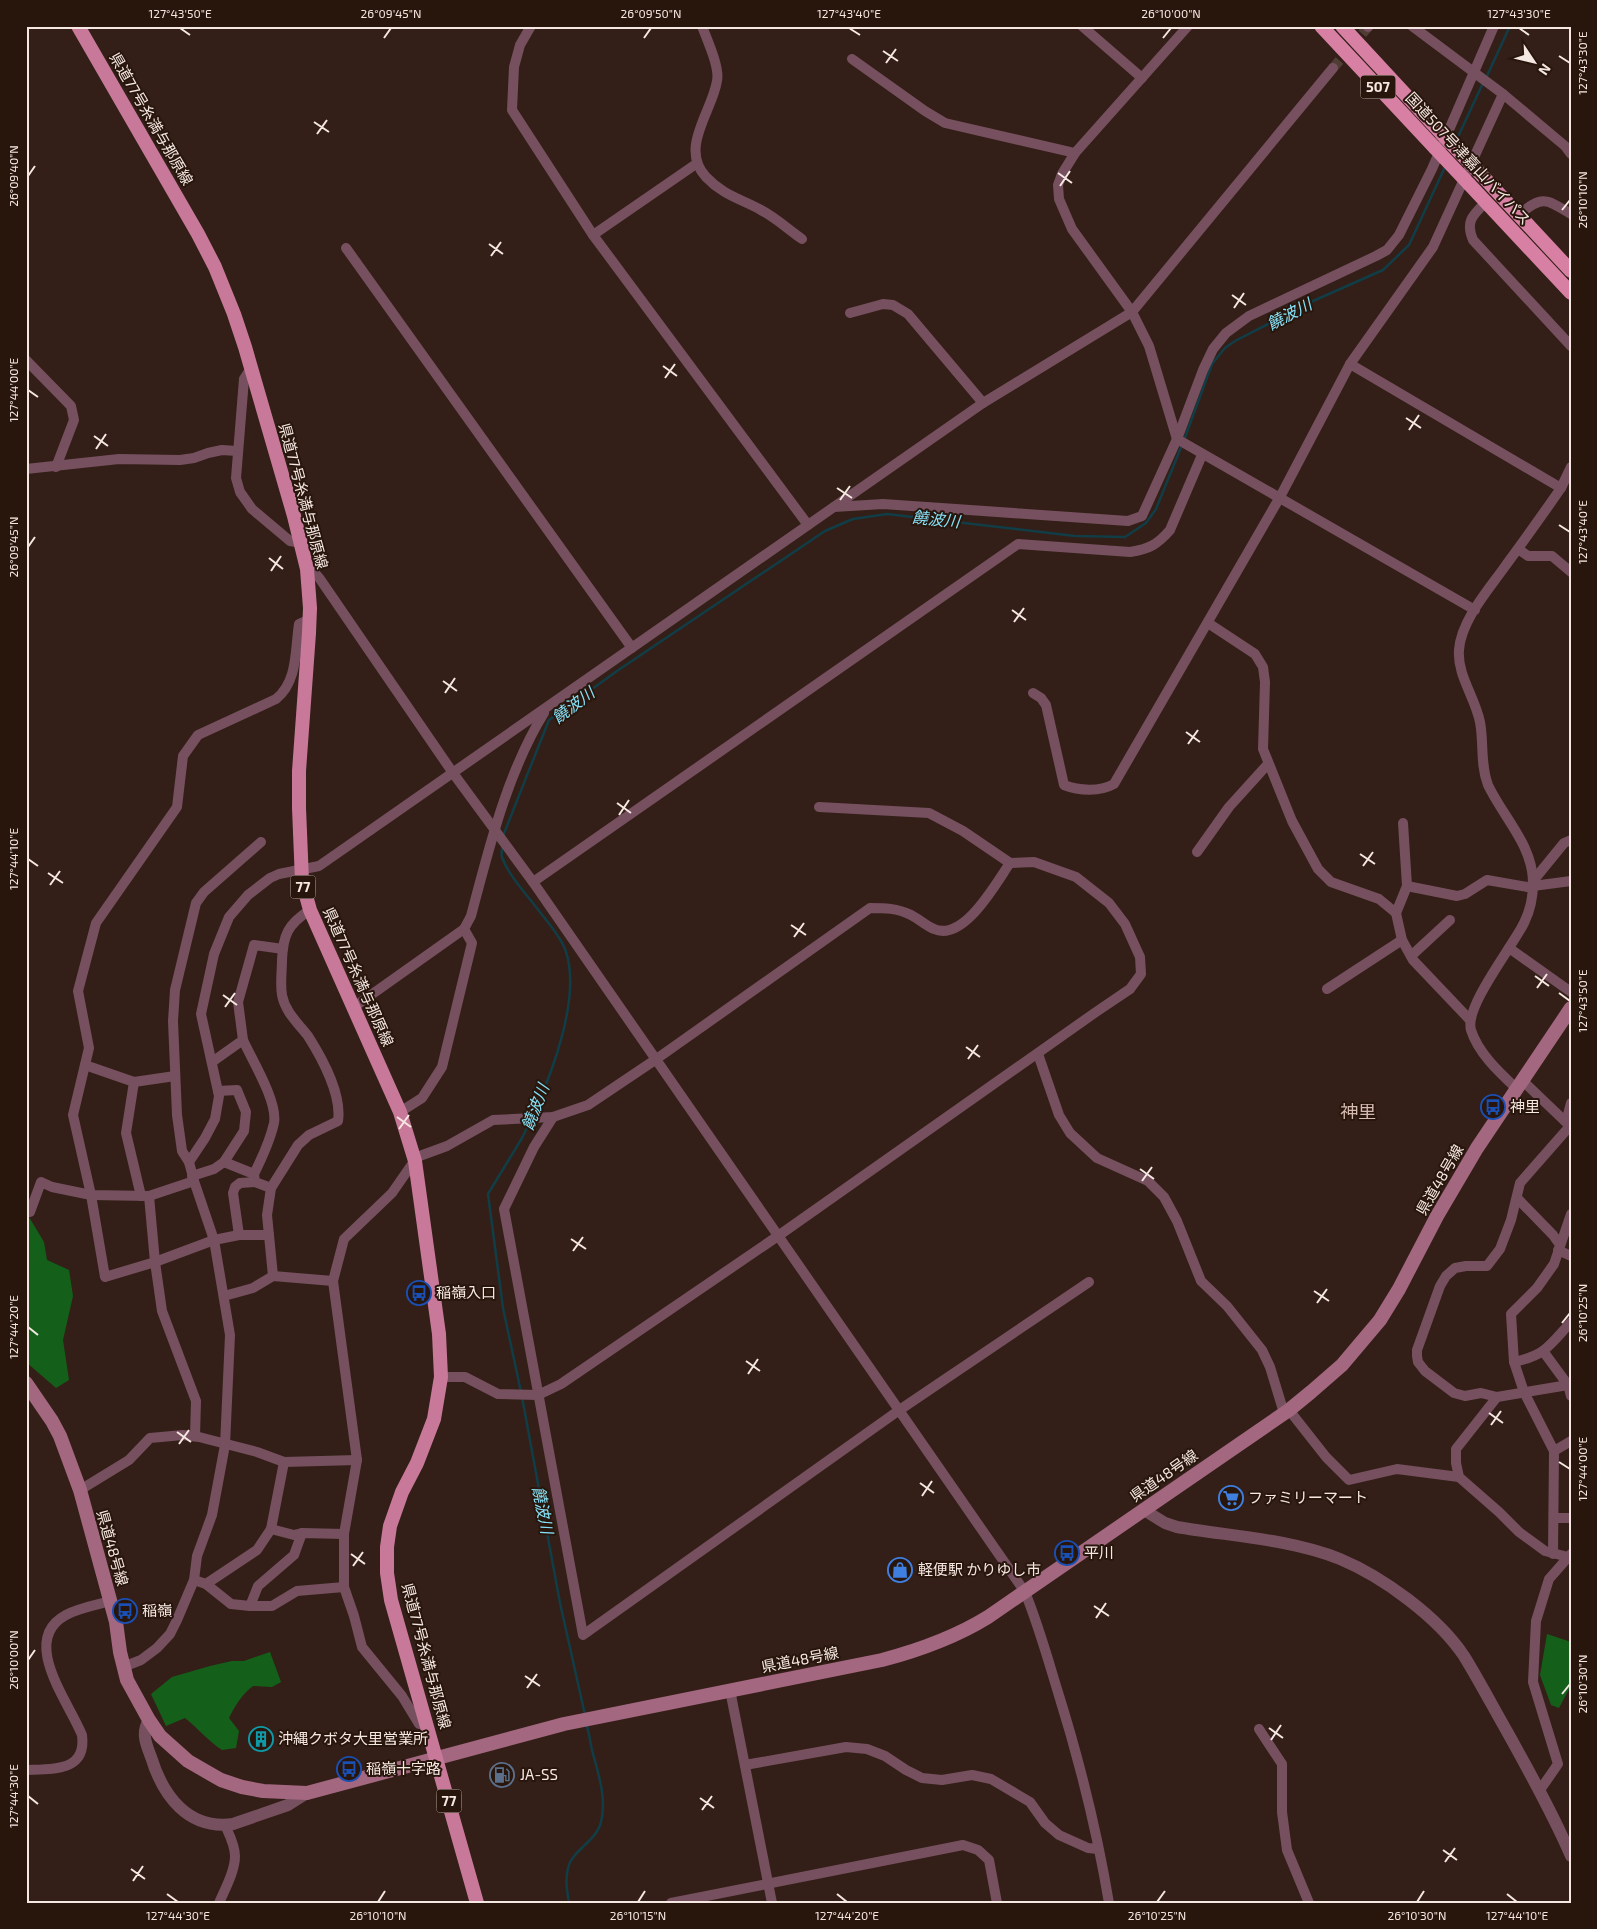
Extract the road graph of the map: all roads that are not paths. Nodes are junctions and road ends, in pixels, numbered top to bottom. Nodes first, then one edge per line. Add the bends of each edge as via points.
1 (78, 26) edge
2 (531, 26) edge
3 (702, 26) edge
4 (1082, 26) edge
5 (1188, 26) edge
6 (1321, 26) edge
7 (1342, 26) edge
8 (1412, 26) edge
9 (1494, 26) edge
10 (852, 59) dead end
11 (1333, 68) tunnel mouth
12 (1475, 72) junction
13 (1142, 78) junction
14 (1504, 94) junction
15 (1569, 147) edge
16 (1075, 153) junction
17 (696, 164) junction
18 (1486, 202) junction
19 (1571, 214) edge
20 (1519, 215) junction
21 (593, 235) junction
22 (802, 239) dead end
23 (346, 248) dead end
24 (1571, 271) edge
25 (1571, 292) edge
26 (1132, 312) junction
27 (850, 313) dead end
28 (1571, 346) edge
29 (26, 360) edge
30 (1350, 364) junction
31 (252, 368) junction
32 (983, 403) junction
33 (1177, 439) junction
34 (237, 451) junction
35 (1202, 455) junction
36 (56, 467) junction
37 (1571, 467) edge
38 (26, 469) edge
39 (1561, 488) junction
40 (1280, 497) junction
41 (833, 507) junction
42 (808, 525) junction
43 (301, 543) junction
44 (1518, 549) junction
45 (307, 569) junction
46 (1571, 572) edge
47 (1475, 610) junction
48 (310, 619) junction
49 (1208, 623) junction
50 (632, 648) junction
51 (1033, 693) dead end
52 (547, 708) junction
53 (1268, 764) junction
54 (453, 773) junction
55 (819, 807) dead end
56 (1403, 823) dead end
57 (494, 829) junction
58 (1571, 840) edge
59 (261, 842) dead end
60 (1197, 852) dead end
61 (1010, 863) junction
62 (301, 870) junction
63 (1571, 881) edge
64 (533, 882) junction
65 (1533, 885) junction
66 (1407, 886) junction
67 (310, 910) junction
68 (1396, 913) junction
69 (1450, 920) dead end
70 (464, 929) junction
71 (1402, 940) junction
72 (1509, 948) junction
73 (283, 950) junction
74 (1411, 956) junction
75 (1327, 989) dead end
76 (1571, 992) edge
77 (354, 1007) junction
78 (1571, 1008) edge
79 (1470, 1020) junction
80 (243, 1040) junction
81 (1038, 1054) junction
82 (655, 1060) junction
83 (212, 1062) junction
84 (85, 1065) junction
85 (175, 1076) junction
86 (134, 1082) junction
87 (1520, 1085) junction
88 (218, 1091) junction
89 (1571, 1102) edge
90 (400, 1112) junction
91 (552, 1117) junction
92 (1569, 1125) edge
93 (415, 1161) junction
94 (188, 1162) junction
95 (224, 1162) junction
96 (255, 1178) junction
97 (193, 1179) junction
98 (271, 1188) junction
99 (91, 1195) junction
100 (145, 1196) junction
101 (1516, 1198) junction
102 (30, 1212) dead end
103 (1571, 1214) edge
104 (239, 1235) junction
105 (269, 1235) junction
106 (778, 1236) junction
107 (214, 1240) junction
108 (1559, 1248) junction
109 (1571, 1256) edge
110 (154, 1262) junction
111 (274, 1276) junction
112 (333, 1281) junction
113 (1089, 1282) dead end
114 (224, 1296) junction
115 (1571, 1322) edge
116 (1543, 1352) junction
117 (1514, 1362) junction
118 (441, 1377) junction
119 (26, 1383) edge
120 (1569, 1384) edge
121 (1524, 1392) junction
122 (538, 1395) junction
123 (1571, 1396) edge
124 (1497, 1397) junction
125 (898, 1411) junction
126 (1286, 1411) junction
127 (195, 1436) junction
128 (1571, 1441) edge
129 (225, 1445) junction
130 (1554, 1451) junction
131 (357, 1460) junction
132 (284, 1462) junction
133 (1460, 1477) junction
134 (80, 1490) junction
135 (1144, 1510) junction
136 (1554, 1518) junction
137 (1571, 1518) edge
138 (271, 1529) junction
139 (302, 1533) junction
140 (344, 1534) junction
141 (1553, 1554) junction
142 (1570, 1555) edge
143 (194, 1580) junction
144 (206, 1584) junction
145 (344, 1587) junction
146 (1025, 1592) junction
147 (111, 1601) junction
148 (250, 1606) junction
149 (123, 1667) junction
150 (730, 1690) junction
151 (149, 1720) junction
152 (427, 1723) junction
153 (1259, 1730) dead end
154 (437, 1758) junction
155 (744, 1765) junction
156 (26, 1770) edge
157 (1540, 1790) junction
158 (307, 1793) junction
159 (225, 1825) junction
160 (1098, 1849) junction
161 (1571, 1856) edge
162 (768, 1884) junction
163 (219, 1903) edge
164 (477, 1903) edge
165 (671, 1903) edge
166 (772, 1903) edge
167 (997, 1903) edge
168 (1109, 1903) edge
169 (1309, 1903) edge

1 - 31 main road, 県道77号糸満与那原線 / 77 via 215,267
2 - 21 street via 520,45 514,67 512,110
3 - 17 street via 718,80 696,139
4 - 13 street
5 - 13 street
6 - 18 highway, 国道507号津嘉山バイパス / 507, bridge
7 - 20 highway, 国道507号津嘉山バイパス / 507, bridge
8 - 12 street
9 - 12 street
10 - 16 street via 945,123
11 - 26 street
12 - 14 street
12 - 33 street via 1432,169 1399,235 1387,250 1249,316 1226,333 1213,349 1203,370
13 - 16 street
14 - 15 street
14 - 30 street via 1433,247
16 - 26 street via 1058,185 1059,199 1072,229
17 - 21 street
17 - 22 street via 721,190 762,210
18 - 25 highway, 国道507号津嘉山バイパス / 507
18 - 28 street via 1472,216 1469,224 1473,240
19 - 20 street via 1541,200
20 - 24 highway, 国道507号津嘉山バイパス / 507
21 - 42 street
23 - 50 street
26 - 32 street
26 - 33 street via 1149,346
27 - 32 street via 893,304 908,314
29 - 36 street via 71,406 74,420
30 - 39 street
30 - 40 street
31 - 34 street via 244,380
31 - 43 main road, 県道77号糸満与那原線 / 77
32 - 41 street
33 - 35 street
33 - 41 street via 1142,516 1128,521 883,504
34 - 36 street via 222,450 180,460 119,459
34 - 43 street via 236,478 245,501 290,541
35 - 40 street
35 - 64 street via 1170,530 1161,541 1147,549 1130,552 1018,544
36 - 38 street
37 - 39 street
39 - 44 street
40 - 47 street
40 - 49 street
41 - 42 street
42 - 50 street
43 - 45 main road, 県道77号糸満与那原線 / 77
44 - 46 street via 1528,556 1552,556
44 - 47 street
45 - 48 main road, 県道77号糸満与那原線 / 77
45 - 54 street via 320,579
47 - 65 street via 1463,634 1459,661 1480,722 1483,772 1521,839 1533,872
48 - 62 main road, 県道77号糸満与那原線 / 77 via 299,771
48 - 84 street via 299,624 292,674 282,694 198,735 183,756 177,807 96,923 78,992 89,1048
49 - 51 street via 1114,784 1108,788 1076,790 1064,785 1046,705
49 - 53 street via 1255,654 1263,667 1266,682 1262,749
50 - 52 street
52 - 54 street
52 - 57 street via 530,735
53 - 60 street via 1229,807
53 - 68 street via 1292,821 1318,869 1331,882 1379,900
54 - 57 street
54 - 62 street via 319,866
55 - 61 street via 929,812
56 - 66 street
57 - 64 street
57 - 70 street via 471,916
58 - 65 street via 1564,842
59 - 85 street via 204,892 196,903 175,990
61 - 81 street via 1034,862 1076,876 1109,903 1125,924 1140,957 1141,974 1130,990
61 - 82 street via 972,917 954,928 934,929 892,908 870,908
62 - 67 main road, 県道77号糸満与那原線 / 77
62 - 83 street via 270,878 248,895 229,917 214,954 201,1014
63 - 65 street
64 - 82 street
65 - 66 street via 1487,880 1466,894 1456,896
65 - 72 street via 1532,902 1524,923
66 - 68 street
67 - 73 street via 288,930
67 - 77 main road, 県道77号糸満与那原線 / 77
68 - 71 street
69 - 74 street
70 - 77 street
70 - 90 street via 472,943 442,1067 422,1098
71 - 74 street
71 - 75 street
72 - 76 street
72 - 79 street via 1486,985
73 - 80 street via 254,945 238,1002
73 - 98 street via 282,994 288,1012 308,1036 325,1066 336,1095 339,1115 338,1121 309,1135 298,1145
74 - 79 street
77 - 90 main road, 県道77号糸満与那原線 / 77
78 - 87 main road, 県道48号線
79 - 87 street via 1480,1048 1491,1062
80 - 83 street
80 - 96 street via 272,1103 274,1121
81 - 106 street
81 - 126 street via 1059,1115 1070,1133 1097,1158 1148,1181 1164,1197 1201,1281 1227,1306 1262,1350
82 - 91 street via 588,1105
82 - 106 street
83 - 88 street
84 - 86 street
84 - 99 street via 73,1115
85 - 86 street
85 - 94 street via 182,1151
86 - 100 street via 126,1133
87 - 92 street
87 - 126 main road, 県道48号線 via 1477,1148 1380,1320 1342,1366
88 - 94 street via 215,1119
88 - 95 street via 237,1090 246,1112 244,1131
89 - 92 street
90 - 93 main road, 県道77号糸満与那原線 / 77
91 - 93 street via 493,1120 447,1146 417,1156
91 - 122 street via 504,1209
92 - 101 street via 1520,1183
93 - 112 street via 392,1194 344,1239
93 - 118 main road, 県道77号糸満与那原線 / 77 via 439,1334
94 - 97 street
95 - 96 street
95 - 97 street
96 - 98 street
96 - 104 street via 240,1183 232,1193
97 - 100 street
97 - 107 street
98 - 105 street via 266,1215
99 - 100 street
99 - 102 street via 41,1182
99 - 110 street via 105,1277
100 - 110 street
101 - 108 street via 1554,1235
101 - 124 street via 1500,1249 1487,1266 1455,1268 1446,1276 1417,1350 1418,1362 1425,1371 1454,1392 1465,1396 1481,1393
103 - 108 street
104 - 105 street
104 - 107 street
105 - 111 street
106 - 122 street via 561,1384
106 - 125 street
107 - 110 street
107 - 114 street
108 - 109 street
108 - 117 street via 1554,1264 1537,1288 1511,1314
110 - 127 street via 162,1311 196,1402
111 - 112 street
111 - 114 street via 253,1288
112 - 131 street
113 - 125 street
114 - 129 street via 230,1335
115 - 116 street
116 - 117 street
116 - 120 street
117 - 121 street
118 - 122 street via 465,1377 498,1394
118 - 152 main road, 県道77号糸満与那原線 / 77 via 434,1419 396,1506 387,1547 391,1600
119 - 134 main road, 県道48号線 via 60,1436
120 - 121 street
120 - 123 street
121 - 124 street
121 - 130 street
122 - 125 street via 583,1635
124 - 133 street via 1456,1449
125 - 146 street
126 - 133 street via 1349,1480 1396,1469
126 - 135 main road, 県道48号線
127 - 129 street
127 - 134 street via 150,1438 129,1460
128 - 130 street
129 - 132 street
129 - 143 street via 212,1515 197,1556
130 - 136 street
131 - 132 street
131 - 140 street
132 - 138 street
133 - 141 street via 1519,1532
134 - 147 main road, 県道48号線
135 - 146 main road, 県道48号線
135 - 157 street via 1176,1527 1292,1545 1339,1559 1386,1584 1440,1628 1463,1655
136 - 137 street
136 - 141 street
138 - 139 street via 294,1535
138 - 144 street via 257,1550
139 - 140 street
139 - 148 street via 294,1556 258,1586
140 - 145 street
141 - 142 street
142 - 157 street via 1549,1579 1536,1622 1533,1682 1558,1764
143 - 144 street
143 - 149 street via 170,1634 149,1655
144 - 148 street via 230,1604
145 - 148 street via 297,1591 272,1606
145 - 152 street via 362,1647 402,1696 419,1724
146 - 150 main road, 県道48号線 via 974,1626 930,1646 873,1662
146 - 160 street via 1073,1742
147 - 149 main road, 県道48号線
147 - 156 street via 64,1616 53,1627 46,1648 48,1664 82,1735 78,1756 62,1768
149 - 151 main road, 県道48号線
150 - 154 main road, 県道48号線 via 564,1724
150 - 155 street
151 - 158 main road, 県道48号線 via 160,1736 188,1761 221,1780 263,1791
151 - 159 street via 144,1736 167,1794 193,1817
152 - 154 main road, 県道77号糸満与那原線 / 77
153 - 169 street via 1282,1764 1282,1812 1287,1850
154 - 158 main road, 県道48号線
154 - 164 main road, 県道77号糸満与那原線 / 77
155 - 160 street via 846,1747 867,1749 922,1778 942,1780 972,1776 991,1779 1030,1802 1045,1823 1059,1835
155 - 162 street
157 - 161 street
158 - 159 street via 274,1811
159 - 163 street via 235,1856
160 - 168 street
162 - 165 street
162 - 166 street
162 - 167 street via 963,1845 978,1850 989,1860

